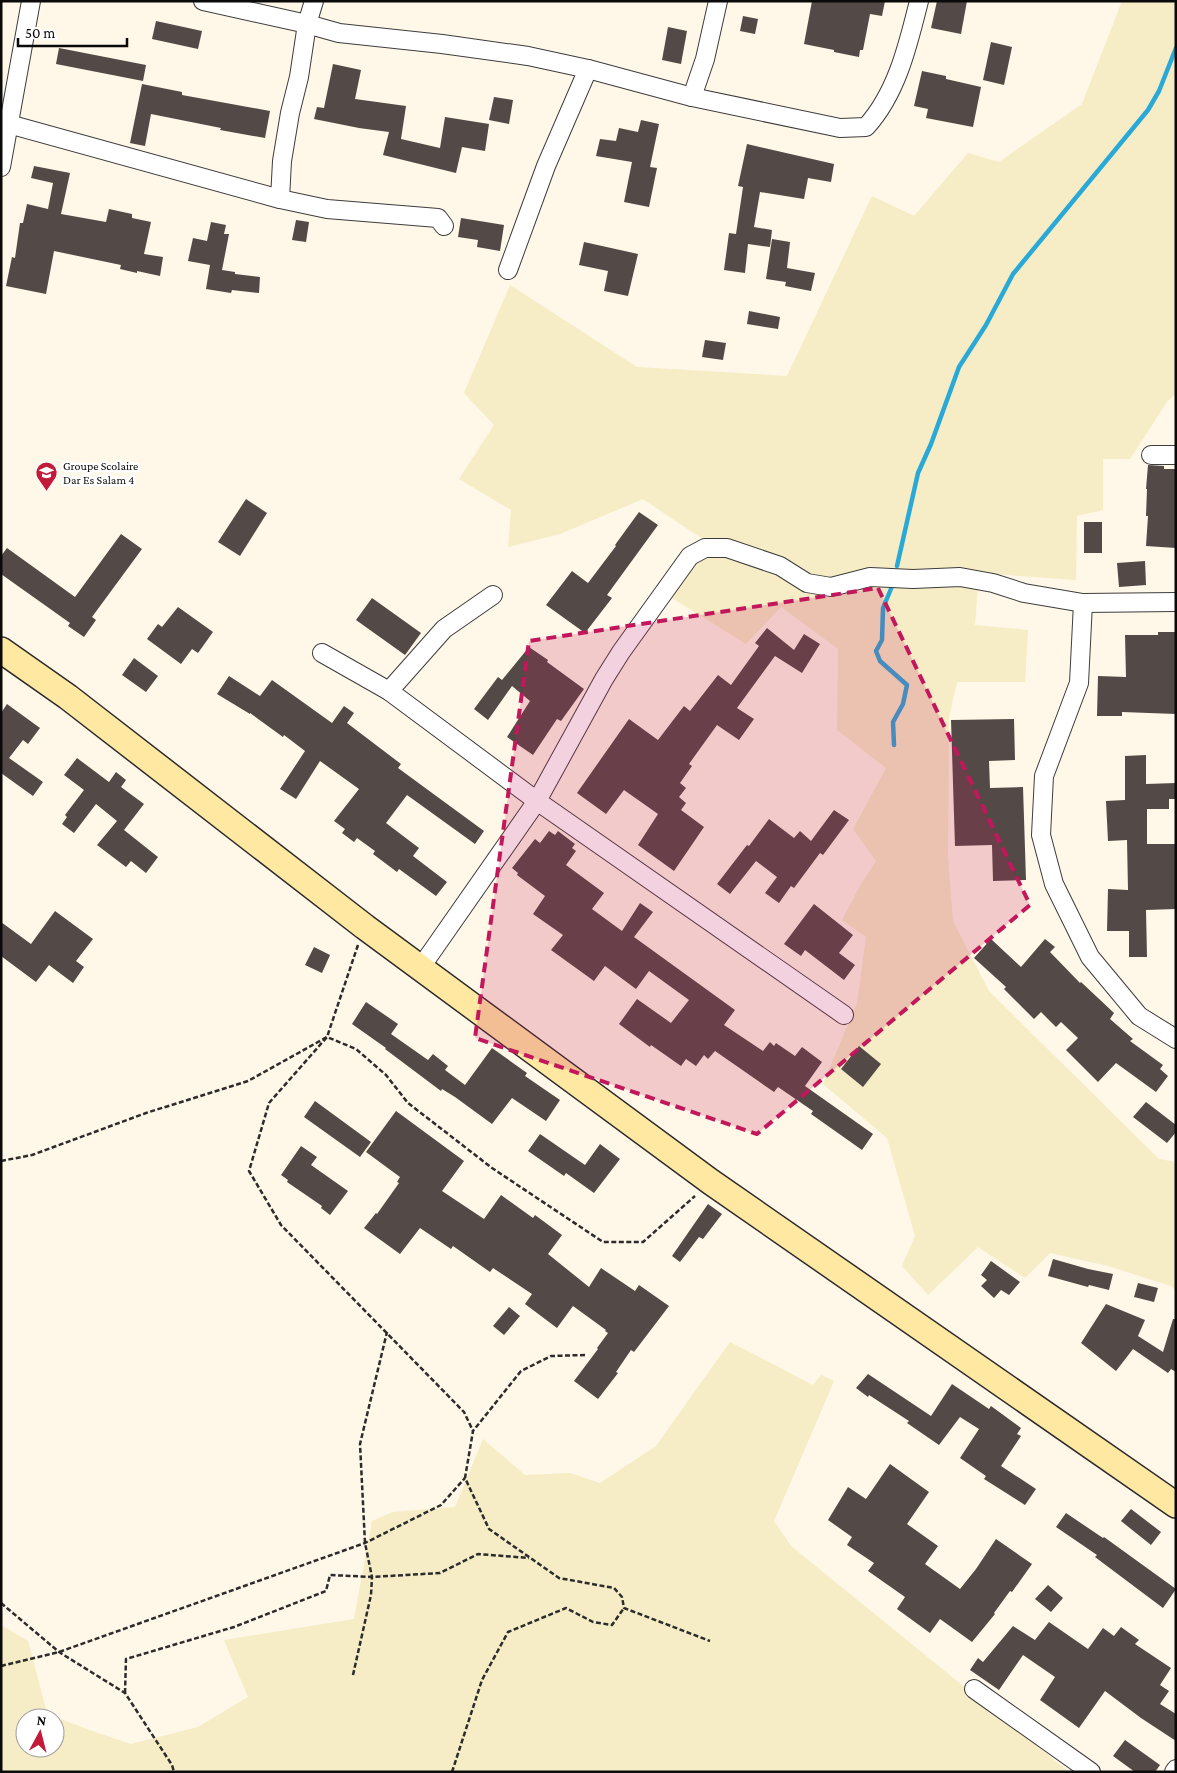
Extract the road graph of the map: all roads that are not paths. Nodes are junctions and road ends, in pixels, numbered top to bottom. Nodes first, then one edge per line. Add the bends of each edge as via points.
1 (31, 1) edge
2 (203, 1) edge
3 (314, 1) edge
4 (718, 1) edge
5 (919, 1) edge
6 (307, 24) junction
7 (588, 69) junction
8 (692, 98) junction
9 (5, 123) edge
10 (1, 167) edge
11 (280, 199) junction
12 (444, 226) dead end
13 (508, 270) dead end
14 (1151, 455) dead end
15 (1176, 455) edge
16 (492, 595) dead end
17 (1176, 602) edge
18 (1083, 603) junction
19 (1, 650) edge
20 (322, 653) dead end
21 (390, 691) junction
22 (538, 800) junction
23 (421, 967) junction
24 (844, 1015) dead end
25 (1176, 1039) edge
26 (1176, 1505) edge
27 (974, 1689) dead end
28 (1176, 1768) edge
29 (1091, 1772) edge
30 (1174, 1772) edge

1 - 9 street
2 - 6 street
3 - 6 street
4 - 8 street
5 - 8 street via 903,63 877,115 866,127 840,128
6 - 7 street via 339,33 518,55
6 - 11 street via 282,161
7 - 8 street
7 - 13 street via 546,166
9 - 10 street
9 - 11 street
11 - 12 street via 327,209 438,218
14 - 15 street
16 - 21 street via 444,629
17 - 18 street
18 - 22 street via 960,577 870,577 831,587 807,583 780,566 727,548 705,548 690,556 621,652
18 - 25 street via 1079,683 1044,776 1041,835 1054,884 1090,957 1139,1016
19 - 23 street via 68,697
20 - 21 street
21 - 22 street
22 - 23 street
22 - 24 street
23 - 26 street via 711,1182
27 - 29 street
28 - 30 street

